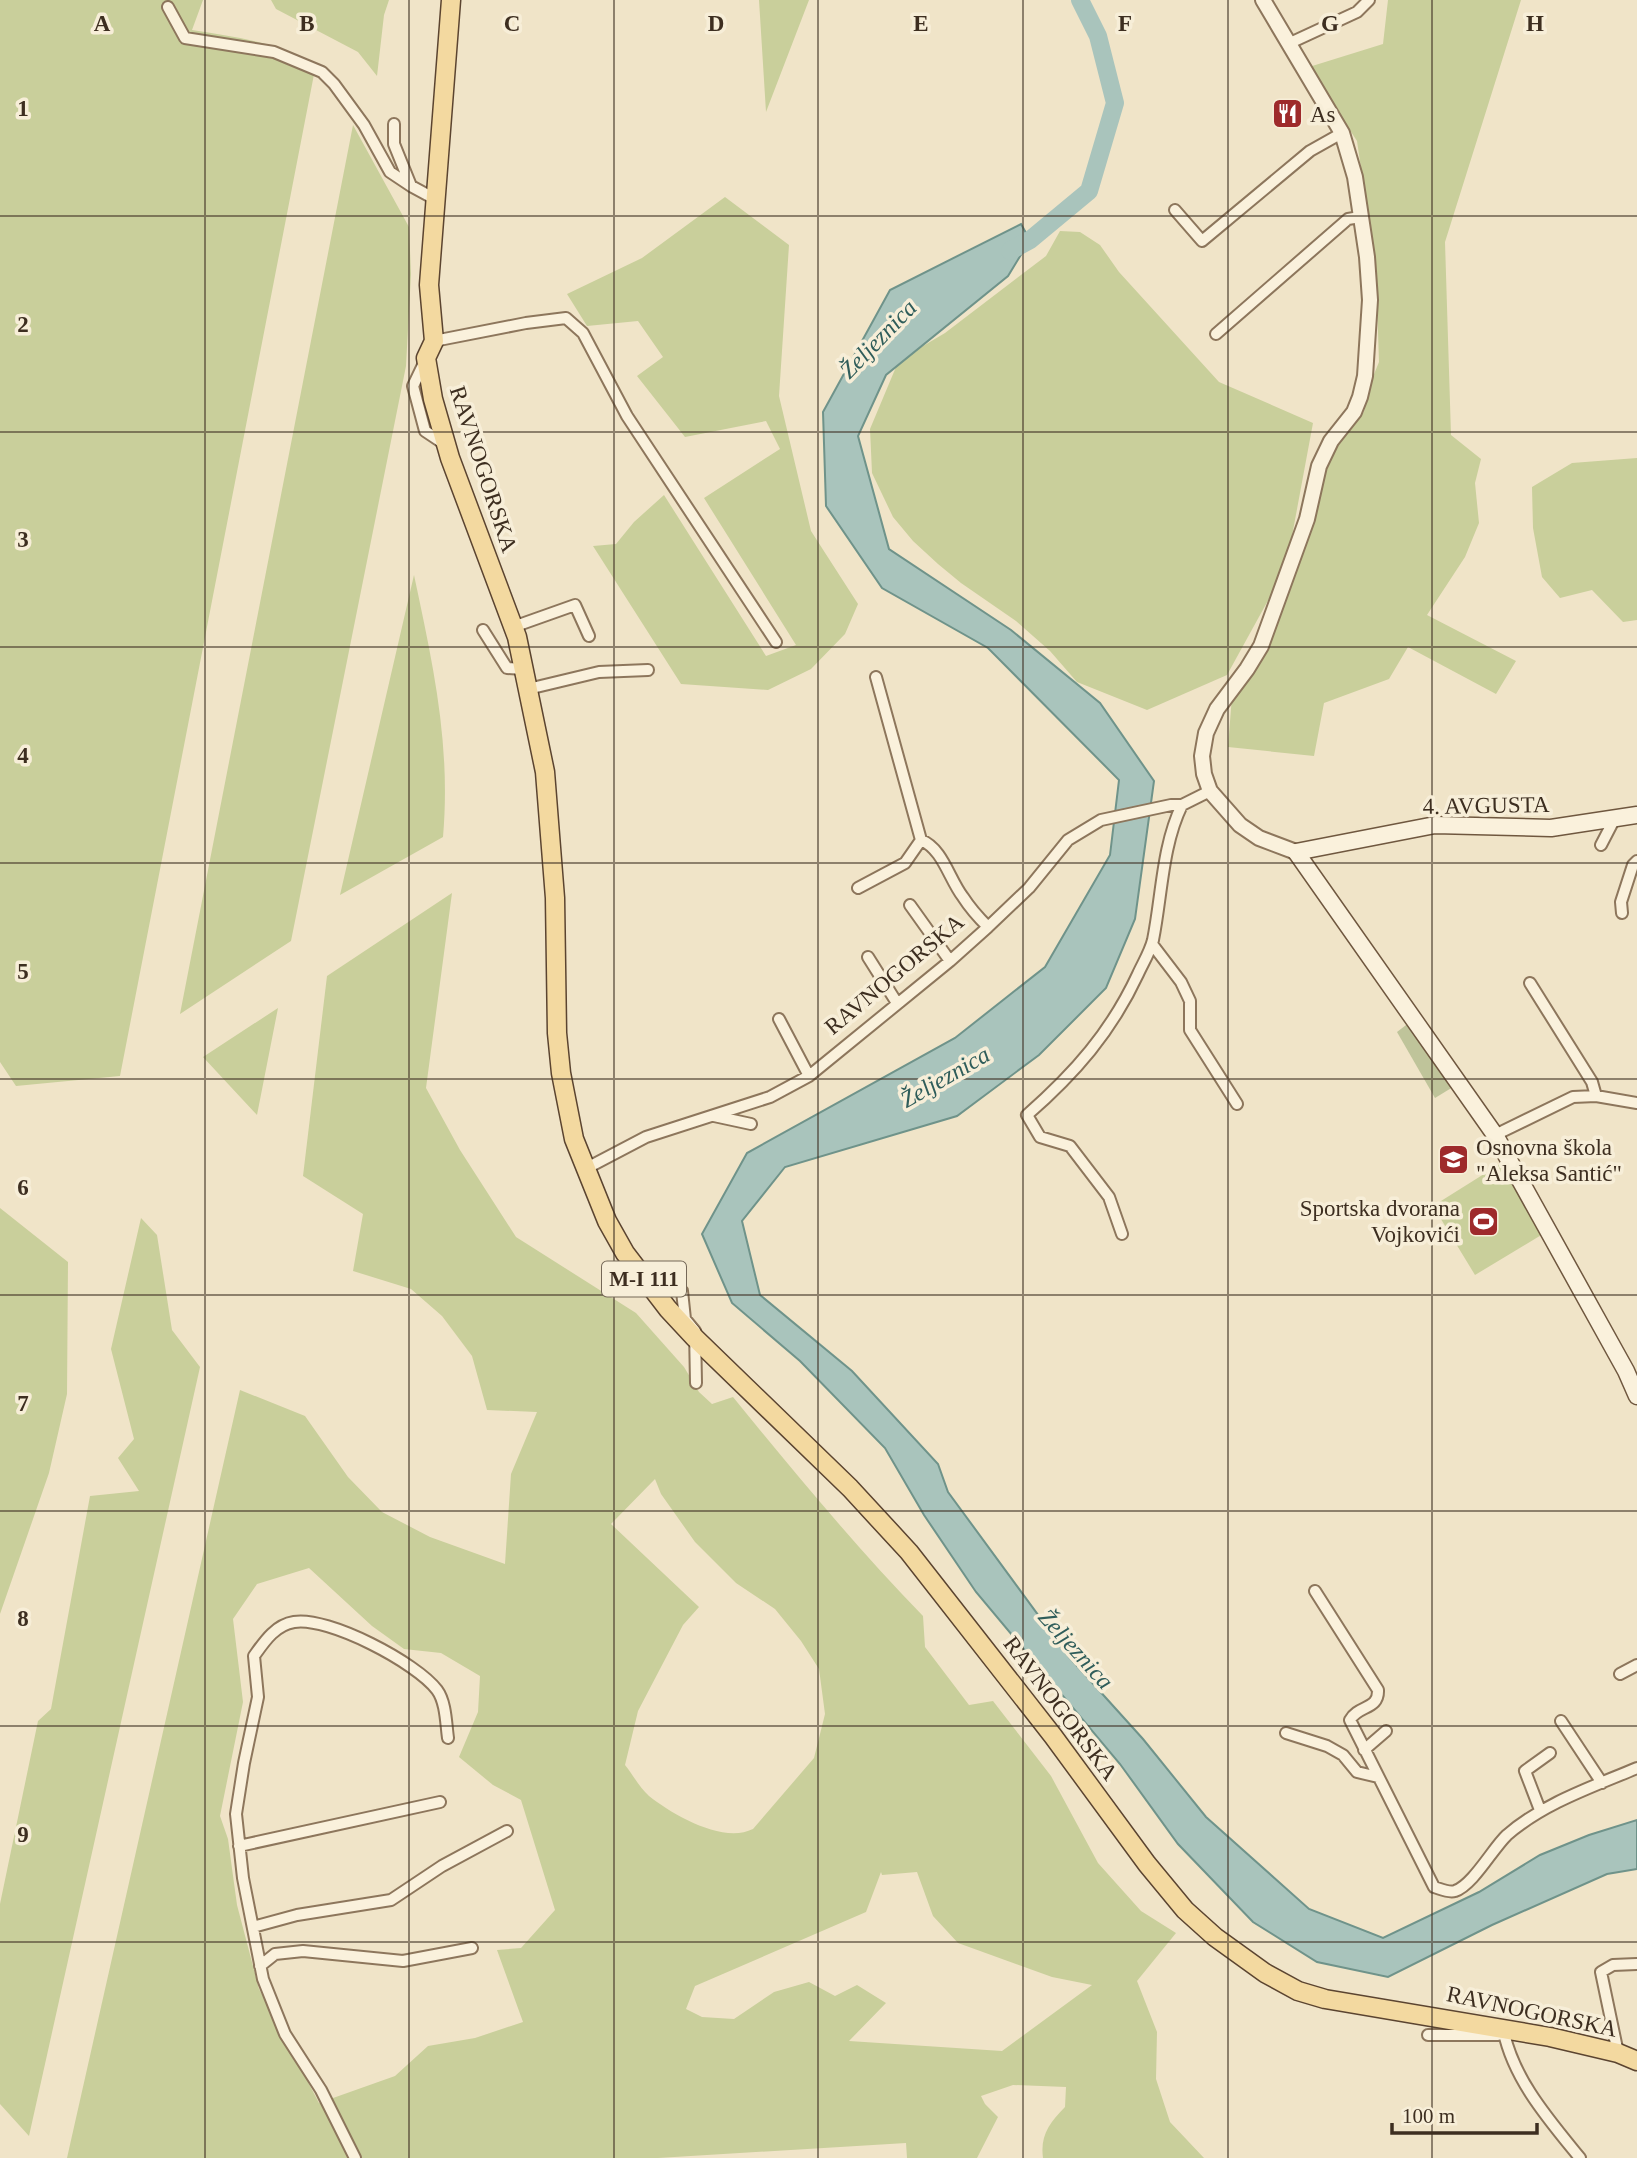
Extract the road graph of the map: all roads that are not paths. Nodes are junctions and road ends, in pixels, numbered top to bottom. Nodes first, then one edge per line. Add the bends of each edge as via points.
1 (451, 0) edge
2 (1263, 0) edge
3 (1368, 0) edge
4 (168, 7) dead end
5 (1290, 43) junction
6 (394, 124) dead end
7 (1342, 133) junction
8 (411, 187) junction
9 (435, 199) junction
10 (1175, 210) dead end
11 (1360, 217) junction
12 (1216, 334) dead end
13 (434, 341) junction
14 (513, 627) junction
15 (483, 630) dead end
16 (589, 636) dead end
17 (776, 642) dead end
18 (523, 669) junction
19 (648, 670) dead end
20 (876, 677) dead end
21 (527, 689) junction
22 (1210, 790) junction
23 (1177, 805) junction
24 (1637, 815) edge
25 (1615, 818) junction
26 (921, 840) junction
27 (1601, 845) dead end
28 (1296, 852) junction
29 (1637, 862) edge
30 (859, 888) dead end
31 (910, 905) dead end
32 (1622, 913) dead end
33 (988, 927) junction
34 (1152, 944) junction
35 (868, 957) dead end
36 (950, 961) junction
37 (1530, 982) dead end
38 (897, 1003) junction
39 (779, 1019) dead end
40 (809, 1076) junction
41 (1596, 1096) junction
42 (1637, 1102) edge
43 (1237, 1104) dead end
44 (712, 1116) junction
45 (751, 1124) dead end
46 (1496, 1135) junction
47 (585, 1169) junction
48 (1122, 1234) dead end
49 (682, 1291) dead end
50 (695, 1338) junction
51 (1632, 1367) edge
52 (696, 1383) dead end
53 (1637, 1396) edge
54 (1315, 1591) dead end
55 (1637, 1665) edge
56 (1620, 1674) dead end
57 (1561, 1721) dead end
58 (1386, 1731) dead end
59 (1286, 1733) dead end
60 (448, 1738) dead end
61 (1364, 1750) junction
62 (1550, 1753) dead end
63 (1637, 1768) edge
64 (1378, 1777) junction
65 (1602, 1783) junction
66 (440, 1802) dead end
67 (1539, 1810) junction
68 (507, 1831) dead end
69 (239, 1846) junction
70 (253, 1927) junction
71 (472, 1948) dead end
72 (1637, 1964) edge
73 (260, 1966) junction
74 (1504, 2032) junction
75 (1428, 2035) dead end
76 (1618, 2053) junction
77 (1637, 2061) edge
78 (355, 2158) edge
79 (1580, 2158) edge

1 - 9 main road
2 - 5 street
3 - 5 street via 1357,12
4 - 8 street via 185,38 274,52 321,72 364,125 390,172
5 - 7 street
6 - 8 street via 394,144
7 - 10 street via 1311,151 1202,242
7 - 11 street
8 - 9 street
9 - 13 main road via 429,285
11 - 12 street via 1348,219
11 - 22 street via 1370,300 1360,397 1319,466 1307,519 1261,646 1217,709 1206,733 1202,756
13 - 14 main road, RAVNOGORSKA / M-I 111 via 426,358 433,399
13 - 17 street via 566,318 583,333 628,416
14 - 16 street via 575,605
14 - 18 main road, RAVNOGORSKA / M-I 111
15 - 18 street via 507,667
18 - 21 main road, RAVNOGORSKA / M-I 111
19 - 21 street via 599,673
20 - 26 street
21 - 47 main road, RAVNOGORSKA / M-I 111 via 545,772 561,1073
22 - 23 street, RAVNOGORSKA
22 - 28 street via 1240,825
23 - 33 street, RAVNOGORSKA via 1101,820 1068,840
23 - 34 street
24 - 25 main road, 4. AVGUSTA
25 - 27 street
25 - 28 main road, 4. AVGUSTA via 1551,828 1435,825
26 - 30 street via 905,863
26 - 33 street via 938,852 962,896
28 - 46 main road
29 - 32 street via 1621,902
31 - 36 street
33 - 36 street, RAVNOGORSKA
34 - 43 street via 1181,982 1190,1001 1190,1030
34 - 48 street via 1125,1003 1091,1053 1027,1115 1040,1137 1070,1146 1109,1197
35 - 38 street
36 - 38 street, RAVNOGORSKA
37 - 41 street via 1592,1082
38 - 40 street, RAVNOGORSKA
39 - 40 street
40 - 44 street, RAVNOGORSKA via 770,1097
41 - 42 street
41 - 46 street via 1573,1097
44 - 45 street
44 - 47 street, RAVNOGORSKA via 646,1137
46 - 51 main road
47 - 50 main road, RAVNOGORSKA / M-I 111 via 625,1253
49 - 50 street via 685,1319
50 - 52 street
50 - 74 main road, RAVNOGORSKA / M-I 111 via 850,1488 909,1552 1054,1736 1147,1864 1185,1910 1215,1937 1298,1991
51 - 53 main road
54 - 61 street via 1378,1690 1375,1703 1350,1720
55 - 56 street
57 - 65 street
58 - 61 street
59 - 64 street via 1327,1746 1343,1755 1357,1772
60 - 69 street via 438,1691 412,1668 372,1644 332,1627 294,1622 270,1634 254,1656 258,1697 236,1814
61 - 64 street
62 - 67 street via 1525,1771
63 - 65 street
64 - 67 street via 1434,1887 1446,1891 1457,1891 1505,1837
65 - 67 street
66 - 69 street
68 - 70 street via 391,1900
69 - 70 street
70 - 73 street
71 - 73 street via 403,1961 303,1951 275,1954
72 - 76 street via 1613,1965 1601,1972
73 - 78 street via 285,2034 321,2090
74 - 75 street
74 - 76 main road, RAVNOGORSKA / M-I 111 via 1550,2036
74 - 79 street via 1507,2048 1539,2106
76 - 77 main road, RAVNOGORSKA / M-I 111

